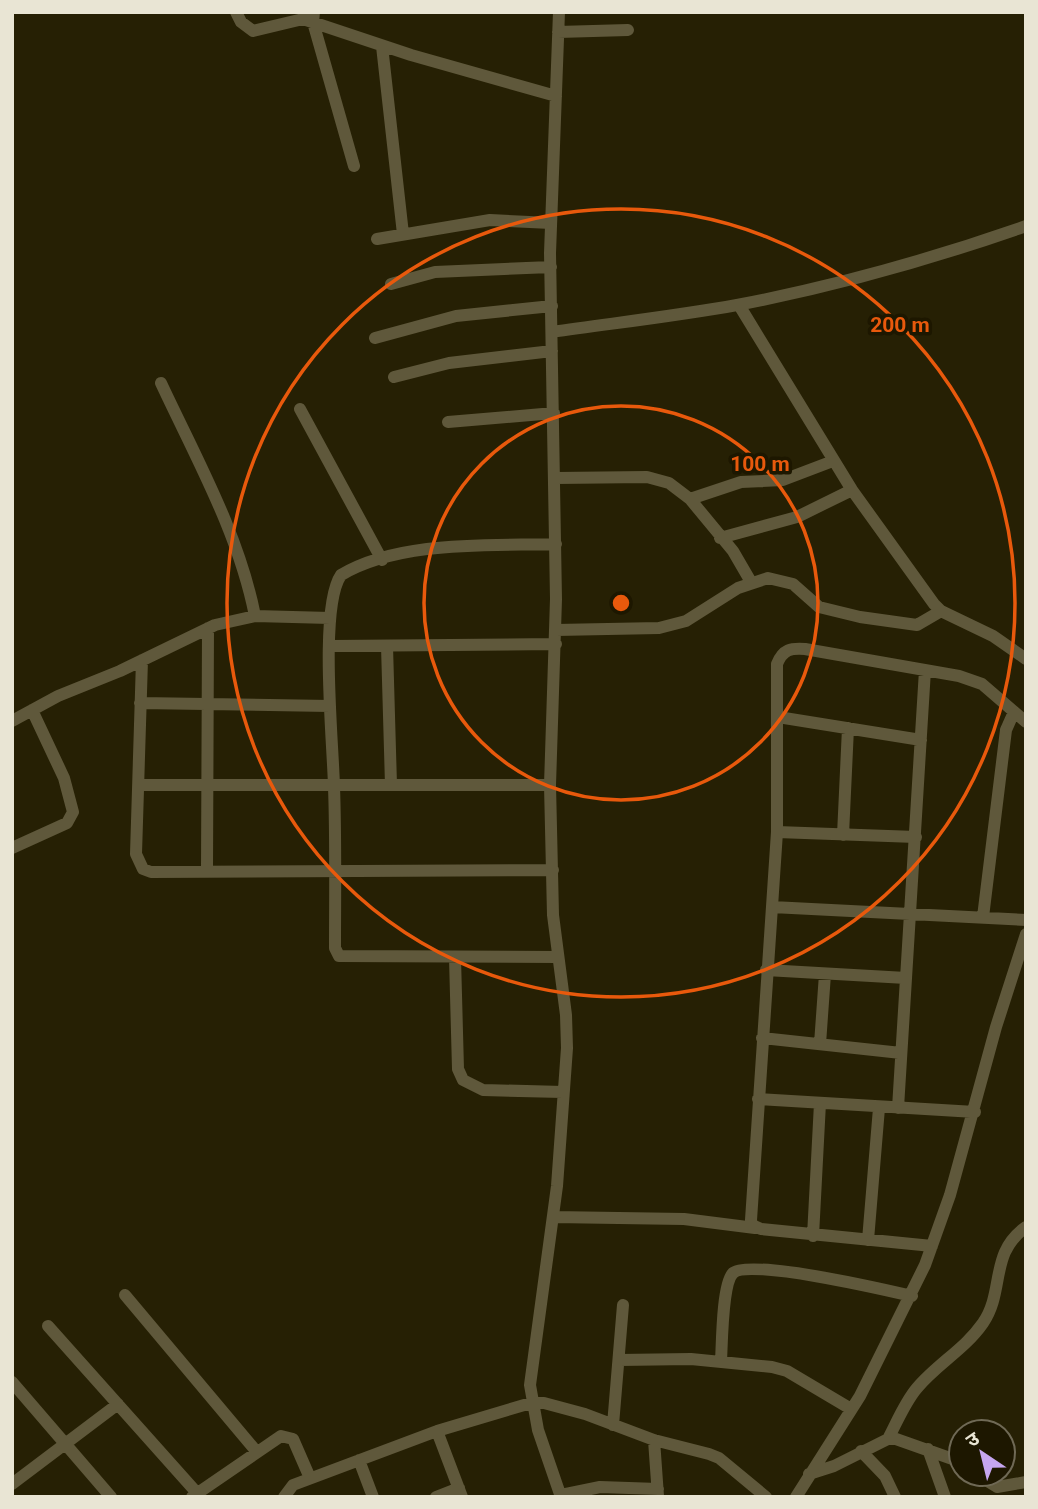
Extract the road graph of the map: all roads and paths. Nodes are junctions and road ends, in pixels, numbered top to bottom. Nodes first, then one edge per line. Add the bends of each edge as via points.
1 (236, 12) edge
2 (559, 12) edge
3 (314, 17) edge
4 (628, 30) dead end
5 (558, 32) junction
6 (382, 46) junction
7 (556, 96) junction
8 (354, 166) dead end
9 (551, 223) junction
10 (1026, 226) edge
11 (403, 234) junction
12 (377, 239) dead end
13 (551, 267) junction
14 (391, 284) dead end
15 (739, 304) junction
16 (552, 306) junction
17 (552, 332) junction
18 (375, 338) dead end
19 (552, 351) junction
20 (394, 377) dead end
21 (161, 383) dead end
22 (300, 409) dead end
23 (554, 413) junction
24 (448, 422) dead end
25 (833, 461) junction
26 (556, 478) junction
27 (852, 490) junction
28 (690, 499) junction
29 (720, 538) junction
30 (556, 544) junction
31 (382, 560) junction
32 (751, 582) junction
33 (941, 611) junction
34 (255, 616) junction
35 (330, 618) junction
36 (208, 628) junction
37 (556, 630) junction
38 (556, 644) junction
39 (331, 646) junction
40 (387, 646) junction
41 (1026, 659) edge
42 (142, 660) junction
43 (925, 670) junction
44 (140, 703) junction
45 (208, 704) junction
46 (330, 706) junction
47 (32, 710) junction
48 (1014, 712) junction
49 (778, 717) junction
50 (12, 721) edge
51 (1026, 722) edge
52 (848, 728) junction
53 (921, 740) junction
54 (139, 785) junction
55 (391, 785) junction
56 (550, 785) junction
57 (334, 786) junction
58 (209, 787) junction
59 (777, 832) junction
60 (843, 835) junction
61 (916, 837) junction
62 (12, 848) edge
63 (553, 870) junction
64 (207, 871) junction
65 (335, 871) junction
66 (772, 907) junction
67 (911, 914) junction
68 (983, 917) junction
69 (1026, 920) edge
70 (1026, 934) edge
71 (558, 957) junction
72 (455, 958) junction
73 (766, 970) junction
74 (825, 974) junction
75 (906, 978) junction
76 (762, 1038) junction
77 (820, 1044) junction
78 (901, 1052) junction
79 (563, 1092) junction
80 (758, 1100) junction
81 (820, 1103) junction
82 (879, 1108) junction
83 (898, 1108) junction
84 (975, 1112) junction
85 (553, 1217) junction
86 (1026, 1227) edge
87 (755, 1228) junction
88 (813, 1236) junction
89 (868, 1240) junction
90 (932, 1246) junction
91 (125, 1295) dead end
92 (912, 1296) junction
93 (623, 1305) dead end
94 (48, 1326) dead end
95 (619, 1360) junction
96 (721, 1362) junction
97 (12, 1382) edge
98 (531, 1403) junction
99 (118, 1404) junction
100 (851, 1409) junction
101 (613, 1425) junction
102 (437, 1431) junction
103 (888, 1439) junction
104 (654, 1440) junction
105 (66, 1444) junction
106 (929, 1449) junction
107 (256, 1451) junction
108 (861, 1451) junction
109 (947, 1456) edge
110 (359, 1460) junction
111 (809, 1474) junction
112 (310, 1478) junction
113 (12, 1484) edge
114 (461, 1492) edge
115 (658, 1493) edge
116 (195, 1495) edge
117 (561, 1496) edge
118 (111, 1497) edge
119 (284, 1497) edge
120 (373, 1497) edge
121 (436, 1497) edge
122 (766, 1497) edge
123 (796, 1497) edge
124 (895, 1497) edge
125 (946, 1497) edge

1 - 3 street via 246,27 259,32 293,19
2 - 5 street
3 - 6 street
3 - 8 street
4 - 5 street
5 - 7 street
6 - 7 street
6 - 11 street
7 - 9 street
9 - 11 street via 490,220
9 - 13 street
10 - 15 street via 947,254
11 - 12 street
13 - 14 street via 446,271
13 - 16 street
15 - 17 street
15 - 25 street
16 - 17 street
16 - 18 street via 456,316
17 - 19 street
19 - 20 street via 449,363
19 - 23 street
21 - 34 street via 237,550
22 - 31 street
23 - 24 street
23 - 26 street
25 - 27 street
25 - 28 street via 783,480 741,482
26 - 28 street via 660,479
26 - 30 street
27 - 29 street via 797,517
27 - 33 street
28 - 29 street
29 - 32 street
30 - 31 street via 440,548
30 - 37 street
31 - 35 street via 341,575 331,597
32 - 33 street via 783,580 819,607 906,626
32 - 37 street via 673,625
33 - 41 street via 993,636
34 - 35 street
34 - 36 street
35 - 39 street
36 - 42 street
36 - 45 street
37 - 38 street
38 - 40 street
38 - 56 street
39 - 40 street
39 - 46 street
40 - 55 street
42 - 44 street
42 - 47 street
43 - 48 street via 982,684
43 - 49 street via 791,648 781,654 778,664
43 - 53 street
44 - 45 street
44 - 54 street
45 - 46 street
45 - 58 street
46 - 57 street
47 - 50 street
47 - 62 street via 64,778 73,812 67,823
48 - 51 street
48 - 68 street via 1006,730
49 - 52 street
49 - 59 street
52 - 53 street
52 - 60 street
53 - 61 street
54 - 58 street
54 - 64 street via 138,862 151,872
55 - 56 street
55 - 57 street
56 - 63 street
57 - 58 street
57 - 65 street
58 - 64 street
59 - 60 street
59 - 66 street
60 - 61 street
61 - 67 street
63 - 65 street
63 - 71 street
64 - 65 street
65 - 72 street via 335,948 339,956
66 - 67 street
66 - 73 street
67 - 68 street
67 - 75 street
68 - 69 street
70 - 84 street
71 - 72 street
71 - 79 street via 566,1015
72 - 79 street via 458,1069 463,1080 483,1090
73 - 74 street
73 - 76 street
74 - 75 street
74 - 77 street
75 - 78 street
76 - 77 street
76 - 80 street
77 - 78 street
78 - 83 street
79 - 85 street
80 - 81 street
80 - 87 street via 751,1220
81 - 82 street
81 - 88 street
82 - 83 street
82 - 89 street
83 - 84 street
84 - 90 street
85 - 87 street via 684,1219
85 - 98 street via 531,1361
86 - 103 street via 1004,1249 983,1323 917,1388
87 - 88 street
88 - 89 street
89 - 90 street
90 - 92 street
91 - 107 street
92 - 96 street via 836,1279 738,1269 728,1285
92 - 100 street
93 - 95 street
94 - 99 street
95 - 96 street
95 - 101 street
96 - 100 street via 787,1371
97 - 105 street
98 - 101 street via 560,1406
98 - 102 street
98 - 117 street
99 - 105 street
99 - 116 street
100 - 111 street
101 - 104 street
102 - 110 street
102 - 114 street
103 - 106 street
103 - 108 street
104 - 115 street
104 - 122 street via 719,1458
105 - 113 street
105 - 118 street
106 - 109 street
106 - 125 street
107 - 112 street via 288,1436 299,1448
107 - 116 street
108 - 111 street
108 - 124 street via 885,1476
110 - 112 street
110 - 120 street
111 - 123 street
112 - 119 street via 287,1489
114 - 121 street
115 - 117 street via 600,1488

